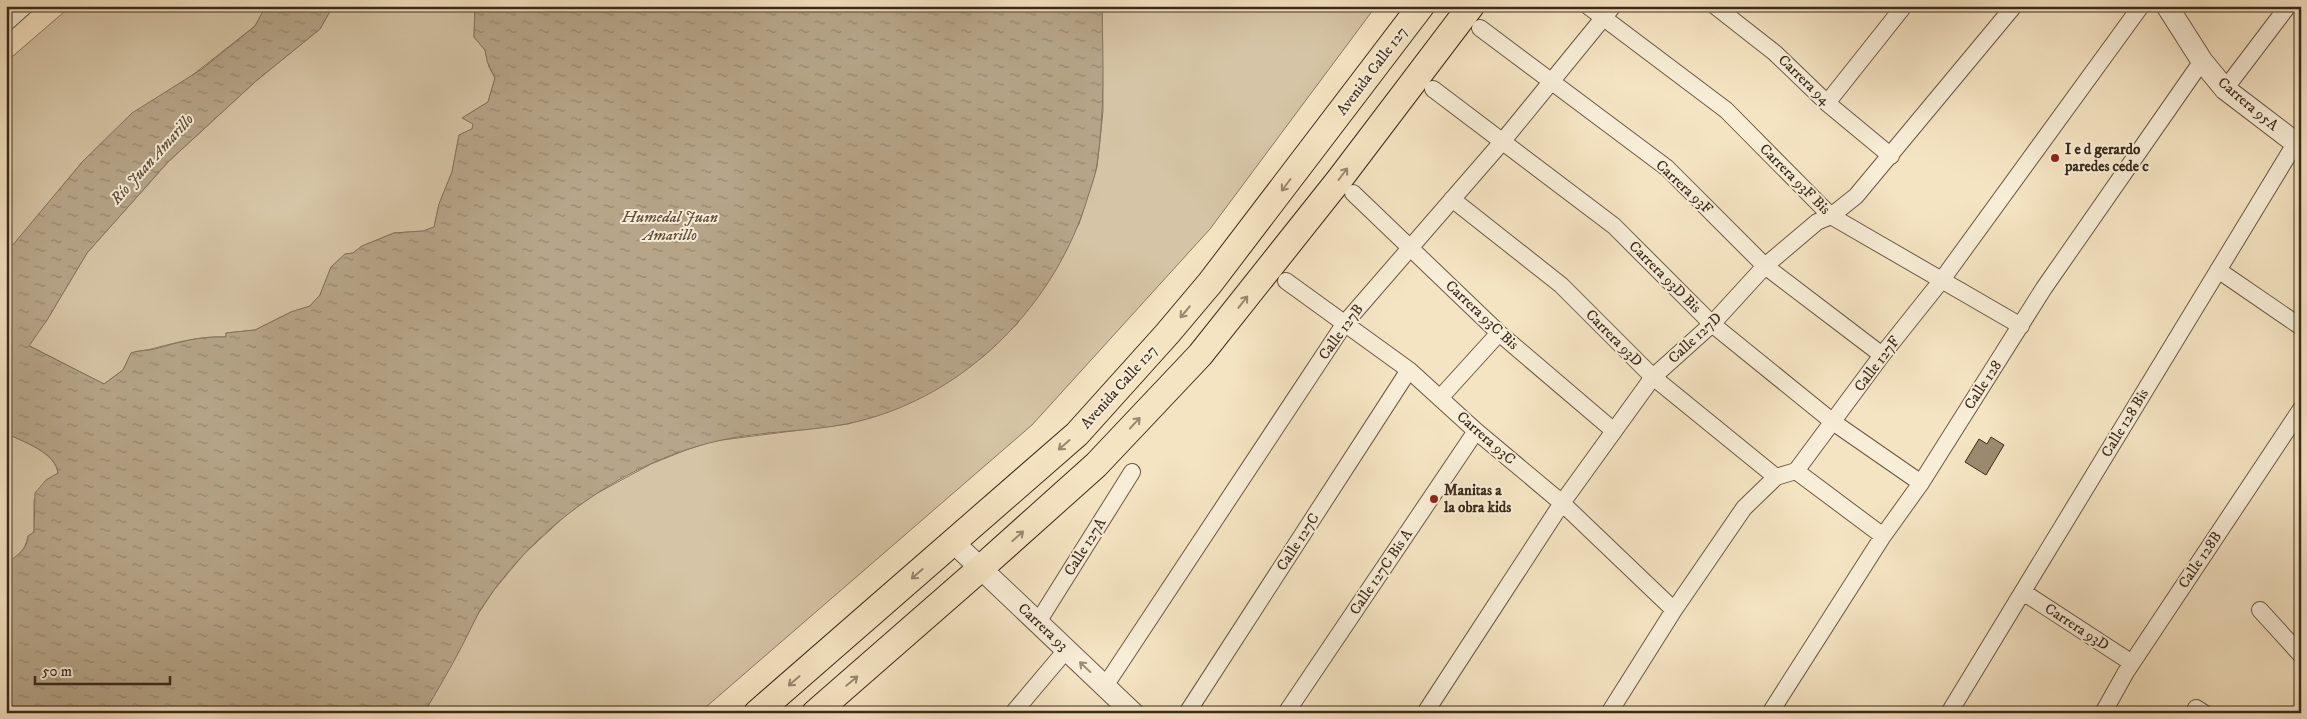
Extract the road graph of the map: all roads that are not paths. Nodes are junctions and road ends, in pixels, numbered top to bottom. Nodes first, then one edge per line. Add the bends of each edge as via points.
1 (25, 6) edge
2 (1421, 6) edge
3 (1588, 6) edge
4 (1715, 6) edge
5 (1904, 6) edge
6 (2014, 6) edge
7 (2141, 6) edge
8 (2166, 6) edge
9 (2288, 6) edge
10 (1609, 12) edge
11 (1475, 17) edge
12 (6, 23) edge
13 (2202, 61) junction
14 (1552, 82) junction
15 (1433, 88) dead end
16 (2225, 89) junction
17 (1827, 103) junction
18 (2299, 141) edge
19 (1502, 142) junction
20 (1891, 156) junction
21 (1353, 193) dead end
22 (1452, 199) junction
23 (1831, 216) junction
24 (1410, 247) junction
25 (1765, 266) junction
26 (2218, 270) junction
27 (1286, 281) dead end
28 (1941, 281) junction
29 (1345, 323) junction
30 (1712, 324) junction
31 (2022, 326) junction
32 (2301, 327) edge
33 (1500, 333) junction
34 (1882, 355) junction
35 (1410, 370) junction
36 (1653, 377) junction
37 (1440, 398) junction
38 (2301, 409) edge
39 (1833, 422) junction
40 (1476, 431) junction
41 (1614, 431) junction
42 (1796, 471) junction
43 (1132, 472) dead end
44 (1776, 477) junction
45 (1921, 482) junction
46 (1562, 503) junction
47 (1883, 536) junction
48 (953, 542) junction
49 (981, 568) junction
50 (2023, 592) junction
51 (1674, 610) junction
52 (2260, 610) dead end
53 (1038, 622) junction
54 (1067, 649) junction
55 (2301, 655) edge
56 (2132, 663) junction
57 (1105, 686) junction
58 (757, 713) edge
59 (815, 713) edge
60 (1014, 713) edge
61 (1134, 713) edge
62 (1187, 713) edge
63 (1286, 713) edge
64 (1425, 713) edge
65 (1609, 713) edge
66 (1770, 713) edge
67 (1949, 713) edge
68 (2103, 713) edge

1 - 12 street
2 -> 48 main road, Avenida Calle 127 via 1254,227 1160,342 1077,434
3 - 10 street, Carrera 93F Bis
4 - 17 street, Carrera 94 via 1775,53
5 - 17 street
6 - 20 street, Calle 127D
7 - 28 street, Calle 127F
8 - 13 street, Carrera 95A
9 - 16 street
10 - 14 street, Calle 127B
10 - 23 street, Carrera 93F Bis via 1726,110
11 - 14 street, Carrera 93F
49 -> 11 main road via 1096,465 1200,355 1332,188
13 - 16 street, Carrera 95A
13 - 31 street, Calle 128 via 2044,288
14 - 19 street, Calle 127B
14 - 25 street, Carrera 93F via 1667,168
15 - 19 street, Carrera 93D Bis
16 - 18 street, Carrera 95A
17 - 20 street, Carrera 94
18 - 26 street, Calle 128 Bis
19 - 22 street, Calle 127B
19 - 30 street, Carrera 93D Bis via 1614,226
20 - 23 street, Calle 127D via 1856,196
21 - 24 street, Carrera 93C Bis
22 - 24 street, Calle 127B
22 - 36 street, Carrera 93D via 1561,285
23 - 25 street, Calle 127D via 1817,222
23 - 28 street, Carrera 93F Bis
24 - 29 street, Calle 127B
24 - 33 street, Carrera 93C Bis
25 - 30 street, Calle 127D
25 - 34 street, Carrera 93F
26 - 32 street
26 - 50 street, Calle 128 Bis
27 - 29 street, Carrera 93C
28 - 31 street, Carrera 93F Bis
28 - 34 street, Calle 127F
29 - 35 street, Carrera 93C
29 - 57 street, Calle 127B
30 - 36 street, Calle 127D
30 - 39 street, Carrera 93D Bis
31 - 45 street, Calle 128
33 - 37 street
33 - 41 street, Carrera 93C Bis
34 - 39 street, Calle 127F
35 - 37 street, Carrera 93C
35 - 62 street, Calle 127C
36 - 41 street, Calle 127D
36 - 44 street, Carrera 93D
37 - 40 street, Carrera 93C
38 - 56 street, Calle 128B
39 - 42 street, Calle 127F
39 - 45 street, Carrera 93D Bis
40 - 46 street, Carrera 93C
40 - 63 street, Calle 127C Bis A
41 - 46 street, Calle 127D
42 - 44 street
42 - 47 street
43 - 53 street, Calle 127A
44 - 51 street via 1744,508
45 - 47 street, Calle 128
46 - 51 street, Carrera 93C
46 - 64 street, Calle 127D
47 - 66 street, Calle 128
48 - 49 street, Carrera 93
48 -> 58 main road, Avenida Calle 127
49 - 53 street, Carrera 93
59 -> 49 main road
50 - 56 street, Carrera 93D
50 - 67 street, Calle 128 Bis
51 - 65 street
52 - 55 street
53 - 54 street, Carrera 93
57 -> 54 street, Carrera 93
54 - 60 street
56 - 68 street, Calle 128B
57 - 61 street, Carrera 93

